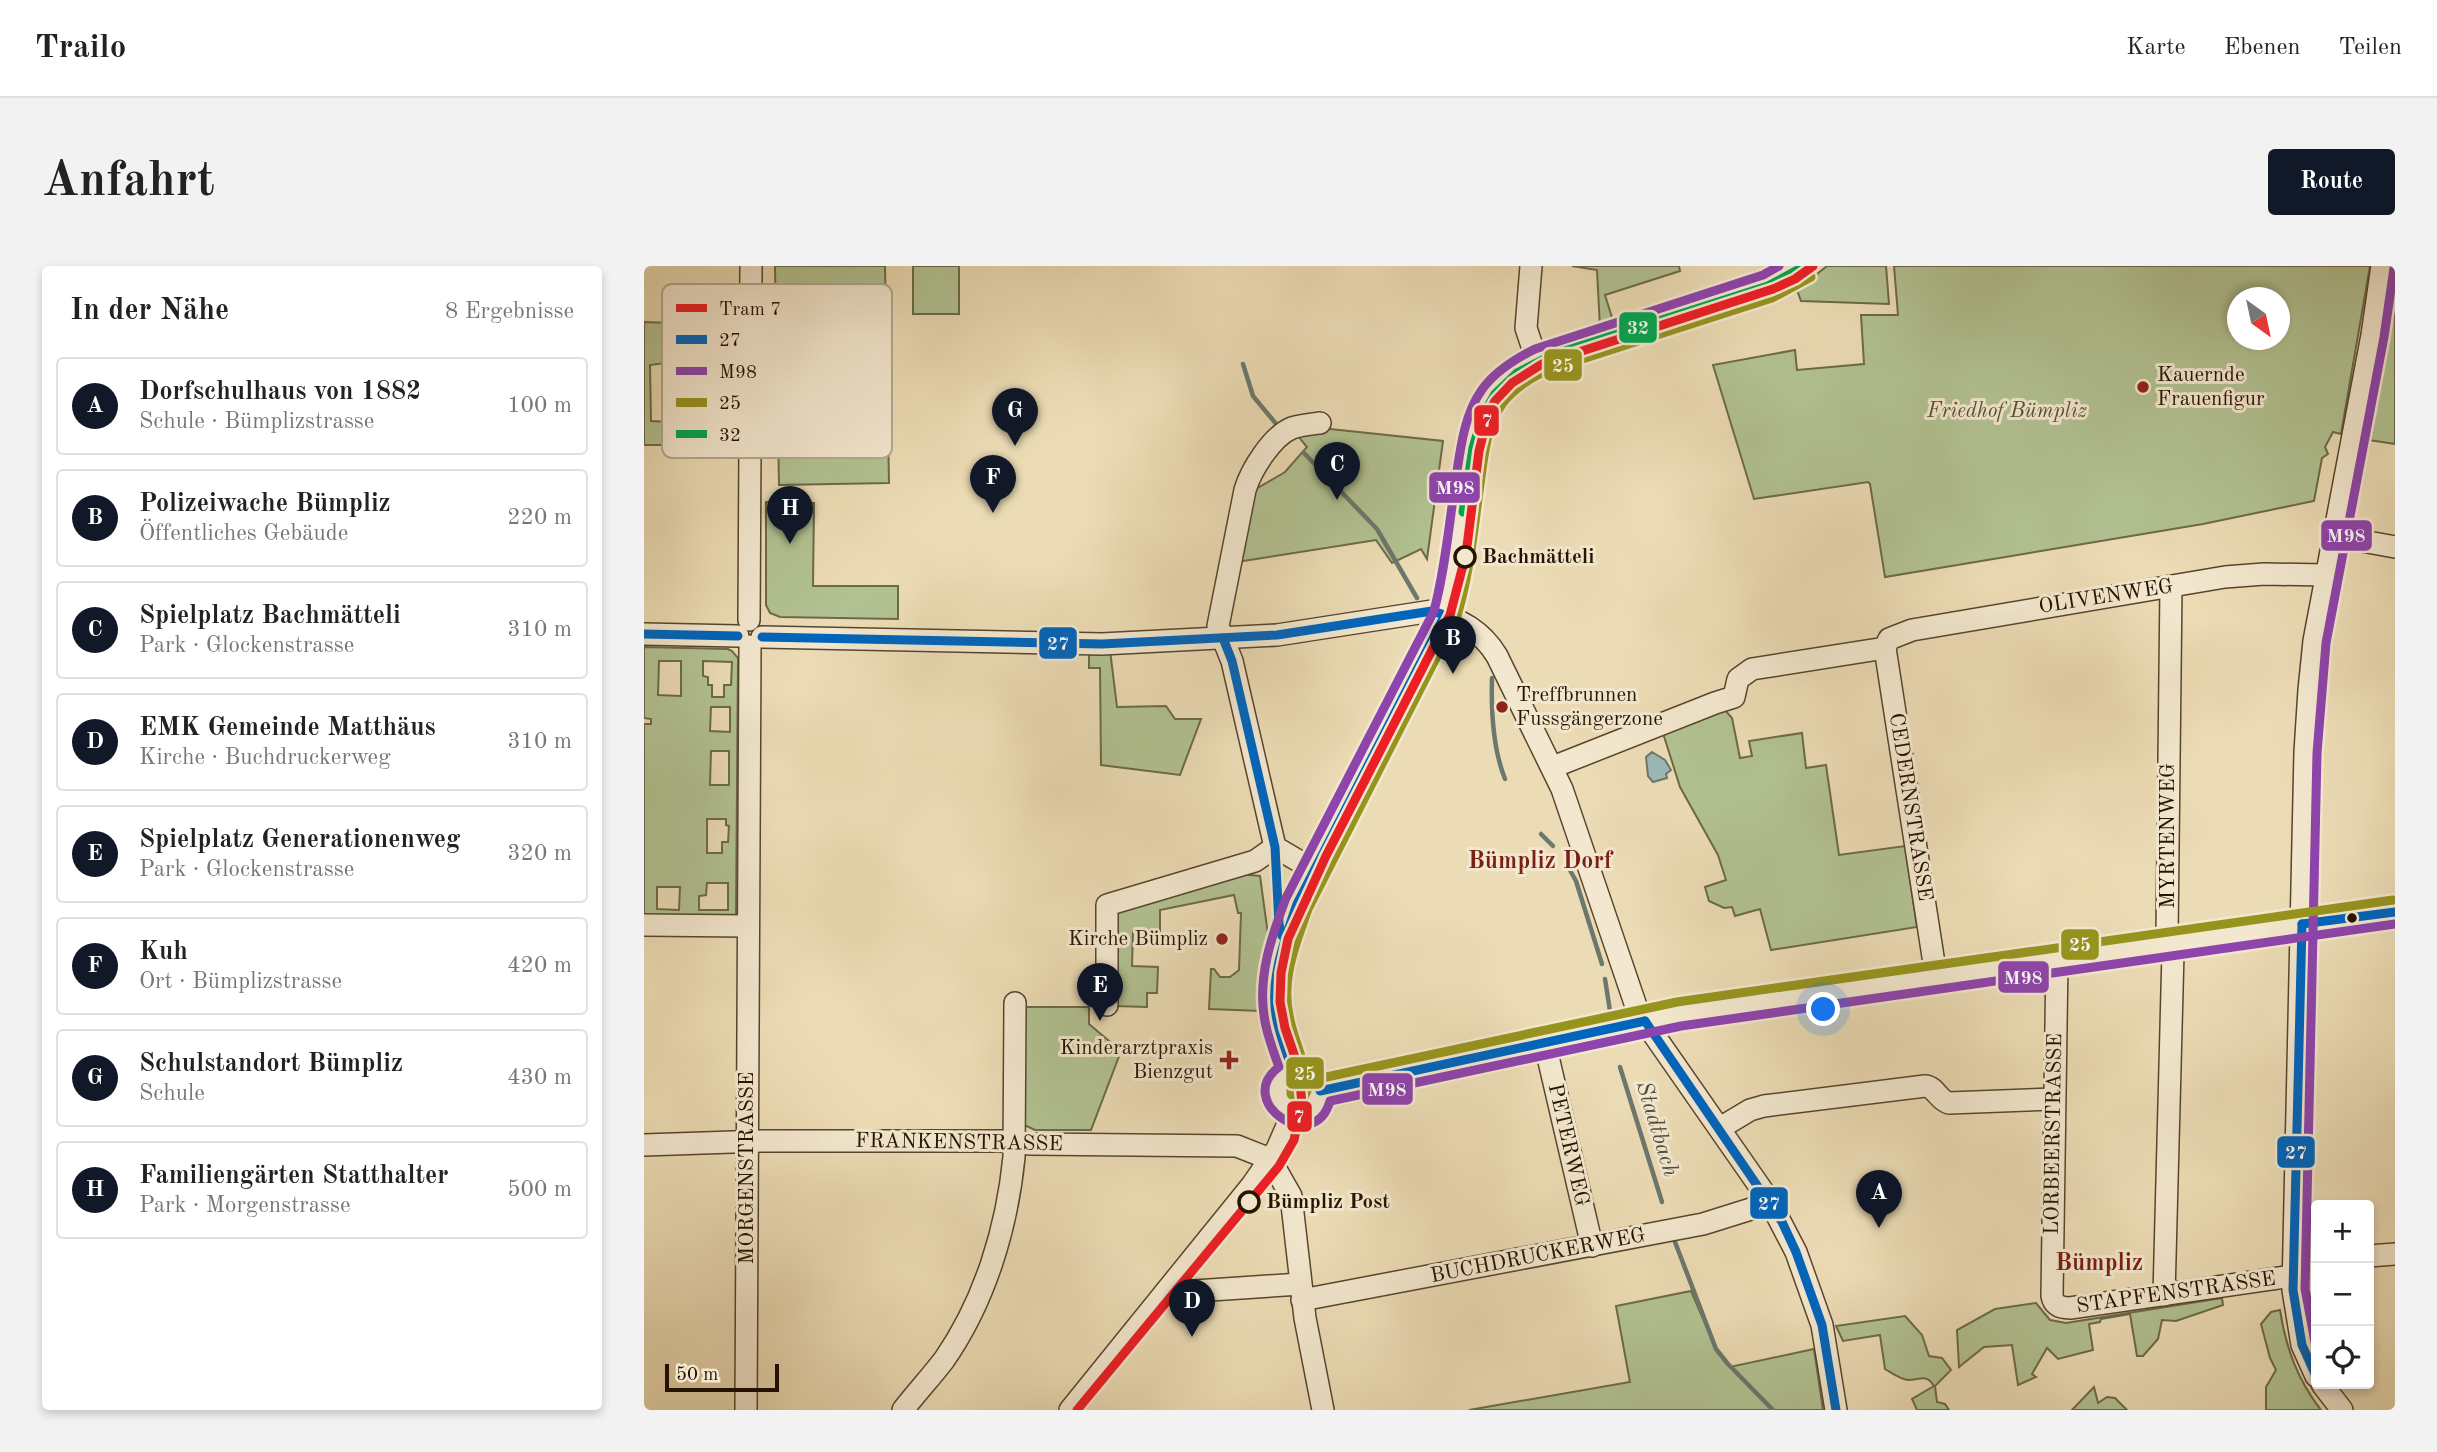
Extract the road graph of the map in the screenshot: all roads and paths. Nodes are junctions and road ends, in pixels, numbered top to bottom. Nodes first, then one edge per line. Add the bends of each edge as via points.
1 (751, 266) edge
2 (1531, 266) edge
3 (1805, 266) edge
4 (2382, 266) edge
5 (751, 284) edge
6 (1537, 361) junction
7 (1320, 423) dead end
8 (750, 458) edge
9 (2334, 536) junction
10 (2395, 547) edge
11 (2326, 575) junction
12 (2171, 586) junction
13 (1445, 615) junction
14 (644, 634) edge
15 (750, 635) junction
16 (1223, 638) junction
17 (1887, 644) junction
18 (1563, 764) junction
19 (1275, 847) junction
20 (1314, 870) junction
21 (2395, 912) edge
22 (2302, 924) junction
23 (644, 925) edge
24 (748, 926) junction
25 (2170, 943) junction
26 (2057, 959) junction
27 (1936, 976) junction
28 (1015, 1003) dead end
29 (1107, 1005) dead end
30 (1645, 1021) junction
31 (1545, 1044) junction
32 (1293, 1072) junction
33 (1320, 1091) junction
34 (2053, 1100) junction
35 (1293, 1112) junction
36 (1720, 1128) junction
37 (748, 1141) junction
38 (1014, 1142) junction
39 (644, 1145) edge
40 (1270, 1159) junction
41 (1769, 1200) junction
42 (1592, 1246) junction
43 (2395, 1254) edge
44 (2374, 1256) edge
45 (2313, 1263) edge
46 (2294, 1270) junction
47 (1301, 1292) junction
48 (1165, 1293) junction
49 (2164, 1294) junction
50 (2059, 1307) joint
51 (2311, 1363) edge
52 (2326, 1389) edge
53 (746, 1410) edge
54 (903, 1410) edge
55 (1070, 1410) edge
56 (1323, 1410) edge
57 (1836, 1410) edge
58 (2342, 1410) edge

1 - 5 street, MORGENSTRASSE
2 - 6 street via 1526,328
3 - 6 street via 1768,286
4 - 9 street
6 - 13 street via 1503,385 1480,424
7 - 16 street via 1283,434 1250,475 1218,626
8 - 15 street, MORGENSTRASSE
9 - 10 street
9 - 11 street
11 - 12 street, OLIVENWEG via 2242,575
11 - 22 street via 2309,690
12 - 17 street, OLIVENWEG via 1912,630
12 - 25 street, MYRTENWEG
13 - 16 street via 1427,611 1300,632
13 - 18 street via 1475,629 1491,646
13 - 20 street
14 - 15 street
15 - 16 street via 1080,645
15 - 24 street, MORGENSTRASSE
16 - 19 street
17 - 18 street, OLIVENWEG via 1752,668 1738,679 1734,697
17 - 27 street, CEDERNSTRASSE
18 - 30 street via 1638,1012
19 - 20 street
19 - 29 street via 1255,861 1107,905
20 - 32 street via 1297,904 1276,972 1276,1013
21 - 22 street
22 - 25 street
22 - 46 street
23 - 24 street
24 - 37 street, MORGENSTRASSE
25 - 26 street
25 - 49 street, MYRTENWEG
26 - 27 street
26 - 34 street, LORBEERSTRASSE
27 - 30 street
28 - 38 street
30 - 31 street
30 - 36 street
31 - 33 street
31 - 42 street, PETERWEG
32 - 33 street via 1310,1074
32 - 35 street via 1281,1080 1278,1091 1282,1105
33 - 35 street via 1311,1109
34 - 36 street via 1949,1103 1925,1086 1764,1105
34 - 50 street, LORBEERSTRASSE via 2052,1296
35 - 40 street
36 - 41 street
37 - 38 street, FRANKENSTRASSE
37 - 39 street, FRANKENSTRASSE
37 - 53 street, MORGENSTRASSE
38 - 40 street, FRANKENSTRASSE via 1237,1146
38 - 54 street via 1007,1204 982,1287 944,1359
40 - 47 street via 1294,1208
40 - 48 street
41 - 42 street, BUCHDRUCKERWEG via 1718,1221
41 - 57 street via 1796,1252 1822,1325
42 - 47 street, BUCHDRUCKERWEG
43 - 44 street
45 - 46 street, STAPFENSTRASSE
46 - 49 street, STAPFENSTRASSE
46 - 51 street via 2299,1332
47 - 48 street, BUCHDRUCKERWEG
47 - 56 street
48 - 55 street
49 - 50 street, STAPFENSTRASSE
52 - 58 street

